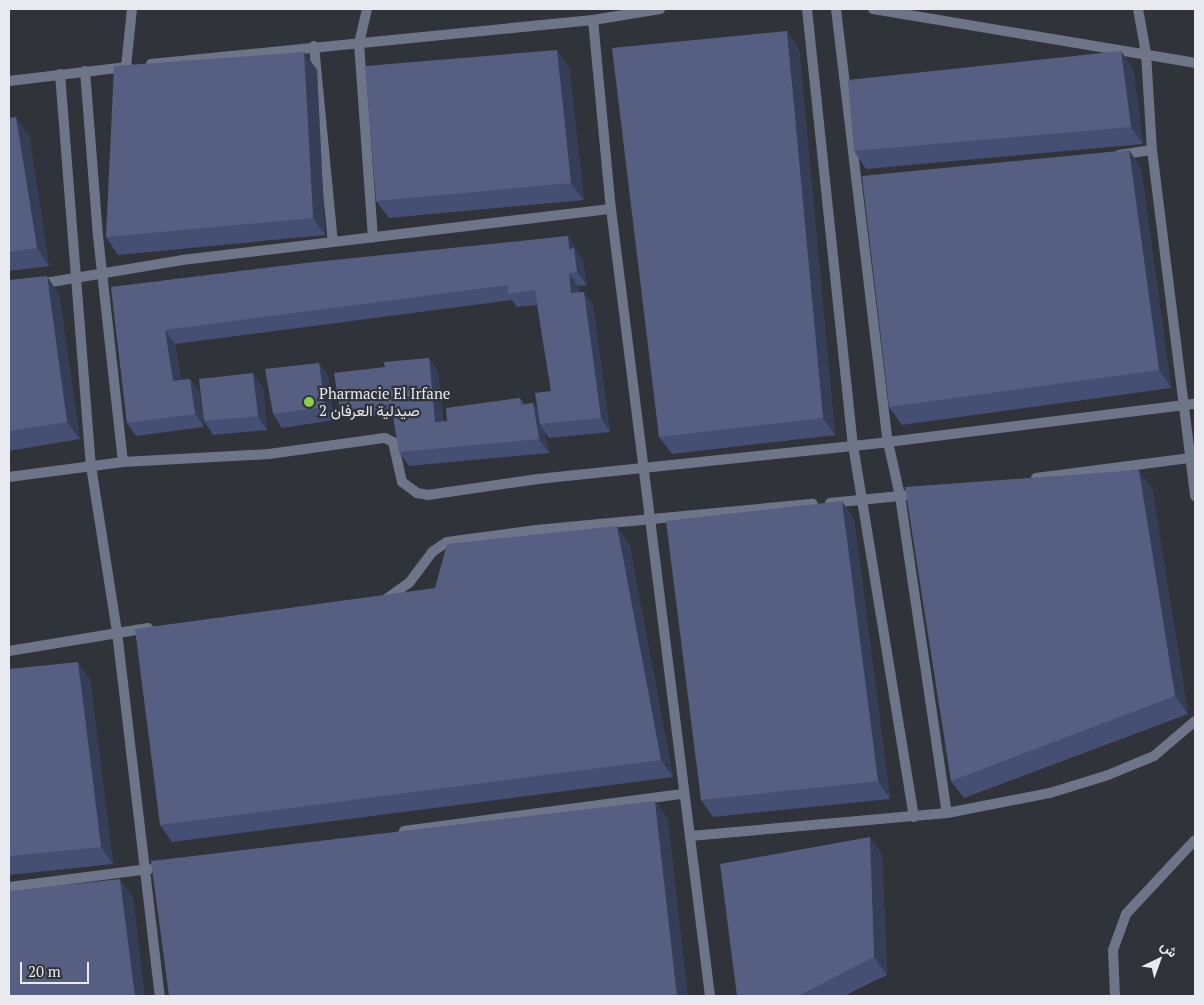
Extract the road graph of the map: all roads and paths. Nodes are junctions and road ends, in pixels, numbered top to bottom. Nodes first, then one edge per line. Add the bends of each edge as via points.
1 (132, 9) edge
2 (367, 9) edge
3 (660, 9) edge
4 (807, 9) edge
5 (836, 9) edge
6 (873, 9) edge
7 (1138, 9) edge
8 (593, 20) junction
9 (359, 43) junction
10 (314, 46) junction
11 (1112, 50) junction
12 (1146, 53) junction
13 (1094, 60) edge
14 (1195, 63) edge
15 (126, 67) junction
16 (85, 71) junction
17 (60, 74) junction
18 (9, 81) edge
19 (1152, 150) junction
20 (1103, 156) edge
21 (611, 210) junction
22 (374, 237) junction
23 (334, 242) junction
24 (103, 272) junction
25 (74, 278) junction
26 (28, 286) edge
27 (1190, 405) edge
28 (888, 442) junction
29 (852, 445) junction
30 (1191, 458) junction
31 (123, 462) junction
32 (91, 466) junction
33 (644, 469) junction
34 (9, 477) edge
35 (1026, 480) edge
36 (929, 492) edge
37 (900, 496) junction
38 (1195, 496) edge
39 (864, 500) junction
40 (651, 519) junction
41 (372, 603) edge
42 (156, 627) edge
43 (116, 632) junction
44 (9, 650) edge
45 (1195, 721) edge
46 (683, 794) junction
47 (947, 814) junction
48 (914, 817) junction
49 (396, 832) edge
50 (690, 836) junction
51 (1195, 840) edge
52 (163, 867) edge
53 (144, 870) junction
54 (9, 887) edge
55 (160, 996) edge
56 (710, 996) edge
57 (1116, 996) edge

1 - 15 street
2 - 9 street
3 - 8 street
4 - 29 street
5 - 28 street via 850,82 863,184
6 - 11 street
7 - 12 street
8 - 9 street
8 - 21 street
9 - 10 street
9 - 22 street
10 - 15 street
10 - 23 street
11 - 12 street
11 - 13 street
12 - 14 street
12 - 19 street
15 - 16 street
16 - 17 street
16 - 24 street
17 - 18 street
17 - 25 street
19 - 20 street
19 - 27 street
21 - 22 street
21 - 33 street
22 - 23 street
23 - 24 street
24 - 25 street
24 - 31 street
25 - 26 street
25 - 32 street
27 - 28 street
27 - 30 street
28 - 29 street
28 - 37 street
29 - 33 street
29 - 39 street
30 - 35 street
30 - 38 street
31 - 32 street
31 - 33 street via 269,454 386,438 393,442 402,482 417,493 428,495 538,479
32 - 34 street
32 - 43 street
33 - 40 street
36 - 37 street
37 - 39 street
37 - 47 street
39 - 40 street
39 - 48 street
40 - 41 street via 447,542 432,552 398,592
40 - 46 street
42 - 43 street
43 - 44 street
43 - 53 street
45 - 47 street via 1154,756 1108,775 1050,793
46 - 49 street
46 - 50 street
47 - 48 street
48 - 50 street
50 - 56 street
51 - 57 street via 1126,914 1113,950
52 - 53 street
53 - 54 street
53 - 55 street

